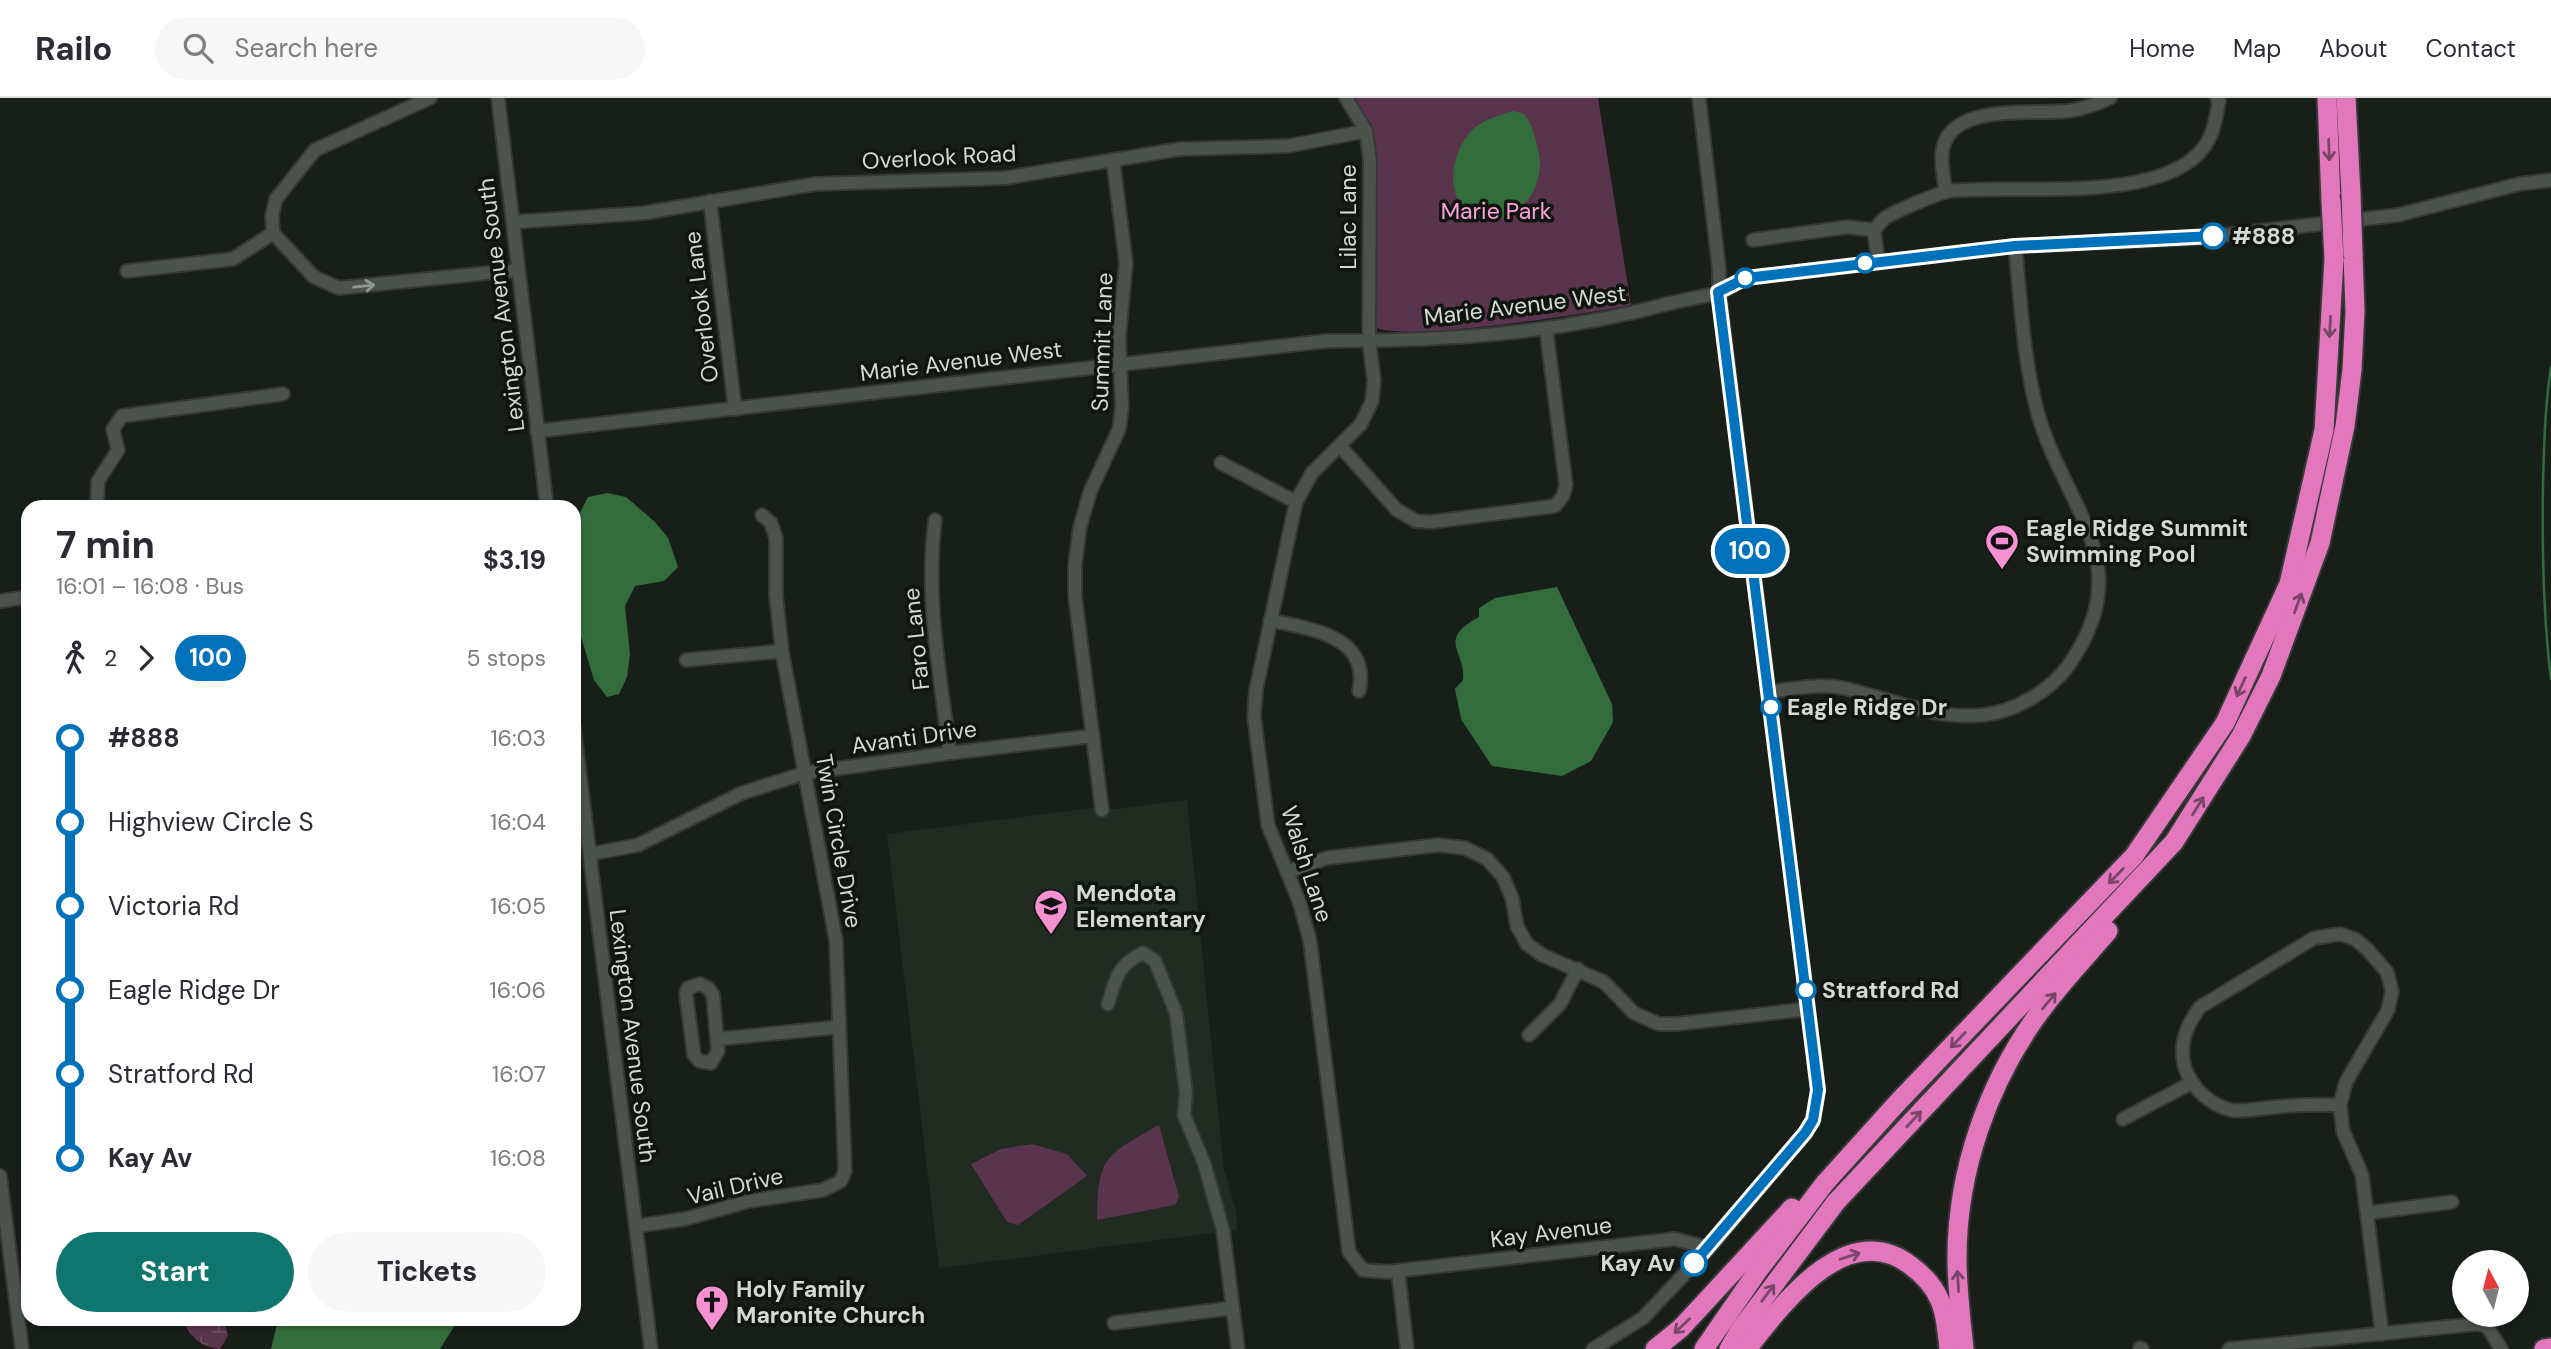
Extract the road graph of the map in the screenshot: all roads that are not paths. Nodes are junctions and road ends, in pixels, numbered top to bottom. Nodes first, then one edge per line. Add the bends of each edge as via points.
1 (429, 98) edge
2 (498, 98) edge
3 (1346, 98) edge
4 (1699, 98) edge
5 (2110, 98) edge
6 (2327, 98) edge
7 (2346, 98) edge
8 (2218, 100) edge
9 (1366, 131) junction
10 (1113, 160) junction
11 (2551, 180) edge
12 (1946, 192) junction
13 (710, 201) junction
14 (513, 222) junction
15 (1874, 230) junction
16 (273, 233) junction
17 (1753, 240) dead end
18 (2015, 246) junction
19 (1878, 261) junction
20 (518, 270) junction
21 (127, 271) dead end
22 (1718, 292) junction
23 (1546, 328) junction
24 (1369, 341) junction
25 (1119, 364) junction
26 (283, 394) dead end
27 (735, 409) junction
28 (537, 431) junction
29 (1340, 446) junction
30 (1221, 463) dead end
31 (97, 500) edge
32 (546, 500) edge
33 (1296, 502) junction
34 (762, 515) dead end
35 (935, 520) dead end
36 (21, 598) edge
37 (0, 601) edge
38 (1270, 620) junction
39 (782, 651) junction
40 (686, 660) dead end
41 (1359, 691) dead end
42 (1769, 692) junction
43 (1093, 736) junction
44 (950, 753) junction
45 (805, 773) junction
46 (581, 791) edge
47 (1102, 810) dead end
48 (2174, 842) junction
49 (590, 854) junction
50 (1287, 872) junction
51 (1578, 969) junction
52 (1108, 1004) dead end
53 (1808, 1009) junction
54 (839, 1027) junction
55 (1529, 1035) dead end
56 (719, 1039) junction
57 (2191, 1083) junction
58 (1899, 1101) junction
59 (2340, 1105) junction
60 (2123, 1119) dead end
61 (0, 1176) edge
62 (841, 1181) joint
63 (2452, 1202) dead end
64 (2367, 1213) junction
65 (636, 1226) junction
66 (1709, 1248) junction
67 (1398, 1271) junction
68 (6, 1284) edge
69 (1232, 1308) junction
70 (21, 1314) edge
71 (1114, 1323) dead end
72 (23, 1326) edge
73 (2382, 1334) junction
74 (2551, 1348) edge
75 (22, 1349) edge
76 (651, 1349) edge
77 (1238, 1349) edge
78 (1407, 1349) edge
79 (1593, 1349) edge
80 (1655, 1349) edge
81 (1704, 1349) edge
82 (1729, 1349) edge
83 (1747, 1349) edge
84 (1949, 1349) edge
85 (1964, 1349) edge
86 (2230, 1349) edge
87 (2501, 1349) edge
88 (2544, 1349) edge

1 - 16 street via 315,150 276,199
2 - 14 street, Lexington Avenue South
3 - 9 street, Lilac Lane
4 - 22 street
5 - 12 street via 2069,111 2009,111 1952,130 1941,152
6 -> 58 highway, bridge via 2334,259 2324,430 2289,584 2225,723 2134,856
48 -> 7 highway, bridge via 2241,736 2271,676 2320,542 2352,369 2355,311
8 - 12 street via 2205,146 2186,165 2162,176 2080,188
9 - 10 street, Overlook Road via 1288,146 1180,149
9 - 24 street, Lilac Lane via 1370,160
10 - 13 street, Overlook Road via 1005,178 815,184
10 - 25 street, Summit Lane via 1126,263
11 - 18 street, Marie Avenue West via 2398,215 2197,238
12 - 15 street via 1885,218
13 - 14 street, Overlook Road via 643,213
13 - 27 street, Overlook Lane
14 - 20 street, Lexington Avenue South
15 - 17 street via 1847,226
15 - 19 street
16 -> 20 street via 314,277 340,288
16 - 21 street via 233,259
18 - 19 street, Marie Avenue West
18 - 42 street via 2038,414 2098,558 2097,605 2082,647 2064,672 2040,692 2013,707 1983,715 1938,714 1840,687
19 - 22 street, Marie Avenue West via 1746,278
20 - 28 street, Lexington Avenue South
22 - 23 street, Marie Avenue West via 1622,316
22 - 42 street
23 - 24 street, Marie Avenue West via 1447,339
23 - 29 street via 1566,485 1555,506 1416,521 1396,510
24 - 25 street, Marie Avenue West via 1326,341
24 - 29 street, Walsh Lane via 1372,401 1361,424
25 - 27 street, Marie Avenue West
25 - 43 street, Summit Lane via 1119,429 1090,492 1075,564
26 - 31 street via 122,416 113,429 118,450 98,481
27 - 28 street, Marie Avenue West
28 - 32 street, Lexington Avenue South
29 - 33 street, Walsh Lane via 1312,473
30 - 33 street
33 - 38 street, Walsh Lane
34 - 39 street, Twin Circle Drive via 771,523 776,538
35 - 44 street, Faro Lane via 931,599
36 - 37 street
38 - 41 street via 1321,631 1342,643 1356,657 1362,678
38 - 50 street, Walsh Lane via 1254,716 1268,825
39 - 40 street
39 - 45 street, Twin Circle Drive
42 - 53 street
43 - 44 street, Avanti Drive
43 - 47 street, Summit Lane
44 - 45 street, Avanti Drive
45 - 49 street, Avanti Drive via 742,793 638,845
45 - 54 street, Twin Circle Drive via 835,933
46 - 49 street, Lexington Avenue South
82 -> 48 highway via 1836,1202
85 -> 48 highway via 1957,1257 1962,1198 1975,1139 1993,1090 2038,1014 2143,888
49 - 65 street, Lexington Avenue South
50 - 51 street via 1327,858 1438,845 1465,848 1487,859 1503,877 1527,944
50 - 67 street, Walsh Lane via 1310,941 1349,1252 1363,1269
51 - 53 street via 1604,982 1634,1013 1659,1024
51 - 55 street via 1560,1004
52 - 69 street via 1115,979 1128,960 1143,953 1155,961 1176,1013 1186,1093 1184,1115 1204,1163 1223,1230
53 - 66 street via 1818,1090 1813,1120
54 - 56 street
54 - 62 street, Twin Circle Drive via 845,1162
56 - 56 street via 713,995 708,988 693,985 687,994 694,1055 699,1061 711,1063
57 - 59 street via 2208,1101 2233,1110
57 - 59 street via 2182,1044 2200,1007 2314,938 2340,934 2367,949 2387,972 2392,991 2388,1010 2346,1082
57 - 60 street
58 -> 80 highway via 1837,1158 1681,1328
58 - 81 highway via 1825,1183
59 - 64 street via 2343,1131 2362,1175
61 - 68 street
62 - 65 street, Vail Drive via 823,1190
63 - 64 street
64 - 73 street
65 - 76 street, Lexington Avenue South
66 - 67 street, Kay Avenue via 1675,1239
66 - 79 street via 1643,1318
67 - 78 street
68 - 70 street
69 - 71 street
69 - 77 street
72 - 75 street
73 - 86 street
73 - 87 street via 2476,1324 2487,1326
74 - 88 highway
83 -> 84 highway via 1791,1293 1830,1264 1862,1252 1906,1261 1924,1275 1946,1312

